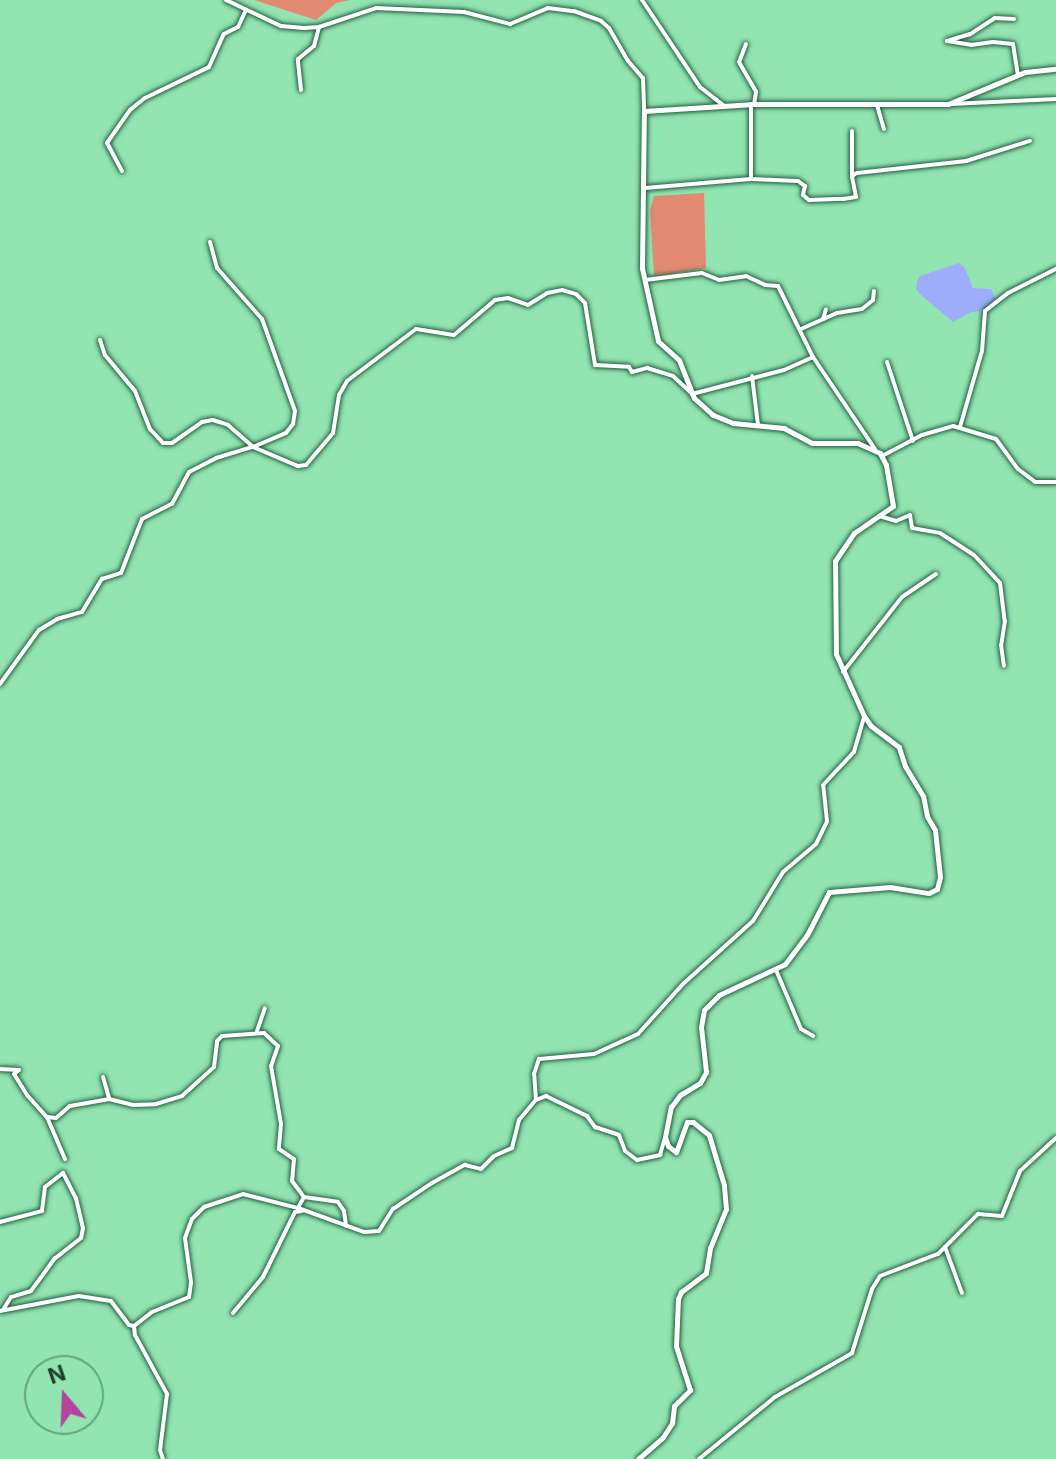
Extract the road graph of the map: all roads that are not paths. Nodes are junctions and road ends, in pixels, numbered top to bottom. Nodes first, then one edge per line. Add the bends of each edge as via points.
1 (226, 0) edge
2 (642, 0) edge
3 (246, 10) junction
4 (1014, 19) dead end
5 (319, 27) junction
6 (746, 44) dead end
7 (1056, 69) edge
8 (1018, 75) junction
9 (301, 90) dead end
10 (1056, 99) edge
11 (876, 103) junction
12 (752, 104) junction
13 (948, 104) junction
14 (726, 106) junction
15 (644, 111) junction
16 (884, 129) dead end
17 (852, 131) dead end
18 (1030, 141) dead end
19 (122, 171) dead end
20 (852, 176) junction
21 (751, 179) junction
22 (645, 188) junction
23 (210, 242) dead end
24 (1056, 269) edge
25 (645, 280) junction
26 (874, 291) dead end
27 (826, 309) dead end
28 (823, 322) junction
29 (801, 329) junction
30 (100, 340) dead end
31 (813, 357) junction
32 (887, 362) dead end
33 (752, 376) junction
34 (692, 394) junction
35 (758, 425) junction
36 (960, 427) junction
37 (913, 441) junction
38 (253, 447) junction
39 (875, 449) junction
40 (882, 456) junction
41 (1056, 482) edge
42 (879, 516) junction
43 (936, 574) dead end
44 (1004, 666) dead end
45 (843, 672) junction
46 (0, 684) edge
47 (864, 716) junction
48 (776, 970) junction
49 (265, 1008) dead end
50 (257, 1031) junction
51 (813, 1036) dead end
52 (0, 1069) edge
53 (103, 1077) dead end
54 (110, 1100) junction
55 (536, 1100) junction
56 (47, 1117) junction
57 (665, 1137) junction
58 (1056, 1138) edge
59 (65, 1159) dead end
60 (304, 1197) junction
61 (298, 1208) junction
62 (312, 1213) junction
63 (0, 1222) edge
64 (346, 1226) junction
65 (945, 1247) junction
66 (962, 1293) dead end
67 (1, 1310) edge
68 (233, 1313) dead end
69 (134, 1326) junction
70 (163, 1459) edge
71 (638, 1459) edge
72 (699, 1459) edge

1 - 3 street
2 - 14 street via 700,87
3 - 5 street via 285,27
3 - 19 street via 238,27 224,34 209,67 130,110 107,143
4 - 8 street via 995,18 947,41 1013,44
5 - 9 street via 314,46 298,59
5 - 15 street via 376,8 464,12 510,24 548,8 574,11 609,28 643,78
6 - 12 street via 739,62 756,92
7 - 8 street
8 - 13 street
10 - 13 street
11 - 12 street
11 - 13 street
11 - 16 street
12 - 14 street
12 - 21 street
14 - 15 street
15 - 22 street
17 - 20 street
18 - 20 street via 966,161
20 - 21 street via 856,197 830,201 809,200 800,181
21 - 22 street
22 - 25 street via 640,253
23 - 38 street via 217,268 261,317 295,411 286,433
24 - 36 street via 985,311 982,351
25 - 29 street via 702,273 719,280 747,276 778,286
25 - 34 street via 658,341 679,360
26 - 28 street via 873,300 862,309 837,313
27 - 28 street
28 - 29 street
29 - 31 street
30 - 38 street via 161,441 172,443 202,422 217,420
31 - 33 street
31 - 39 street
32 - 37 street
33 - 34 street
33 - 35 street
34 - 35 street via 713,415
34 - 38 street via 671,375 595,365 585,303 576,294 559,290 528,305 495,300 454,335 427,329 409,333 347,381 339,395 333,433 305,465
35 - 39 street via 784,428 809,443 853,442
36 - 37 street via 943,427
36 - 41 street via 996,439 1035,482
37 - 40 street
38 - 46 street via 189,472 175,501 141,520 121,573 102,579 82,612 39,630
39 - 40 street
40 - 42 street via 894,502
42 - 44 street via 896,521 910,515 912,528 940,533 974,555 1000,583
42 - 45 street via 844,544 835,561 836,654
43 - 45 street via 902,597
45 - 47 street
47 - 48 street via 899,747 923,796 937,841 939,885 929,893 890,887 829,892 805,938
47 - 55 street via 854,752 823,785 827,821 816,844 783,872 755,918 638,1034 594,1054 539,1059
48 - 51 street via 801,1029
48 - 57 street via 719,995 705,1007 701,1020 706,1072 671,1107
49 - 50 street
50 - 54 street via 219,1038 214,1067 182,1096 156,1104
50 - 60 street via 278,1045 271,1066 279,1149 294,1159 292,1181
52 - 56 street via 19,1070 14,1074
53 - 54 street
54 - 56 street via 70,1106 57,1118
55 - 57 street via 546,1096 587,1116 595,1127 616,1133 637,1160 660,1155
55 - 64 street via 519,1120 512,1148 481,1169 465,1165 432,1183 393,1209 379,1231
56 - 59 street
57 - 71 street via 676,1152 687,1122 709,1135 726,1209 706,1273 678,1299 676,1346 690,1390 674,1406 663,1437
58 - 65 street via 1020,1171 1003,1216 978,1214
60 - 61 street
60 - 64 street via 338,1202
61 - 62 street
61 - 69 street via 243,1194 204,1207 185,1238 189,1297
62 - 64 street
62 - 68 street via 295,1212 263,1277
63 - 67 street via 41,1212 45,1187 61,1173 70,1182 83,1228 78,1241 55,1258 31,1291 11,1297
65 - 66 street
65 - 72 street via 880,1276 853,1352 775,1397
67 - 69 street via 79,1296 113,1302
69 - 70 street via 167,1394

